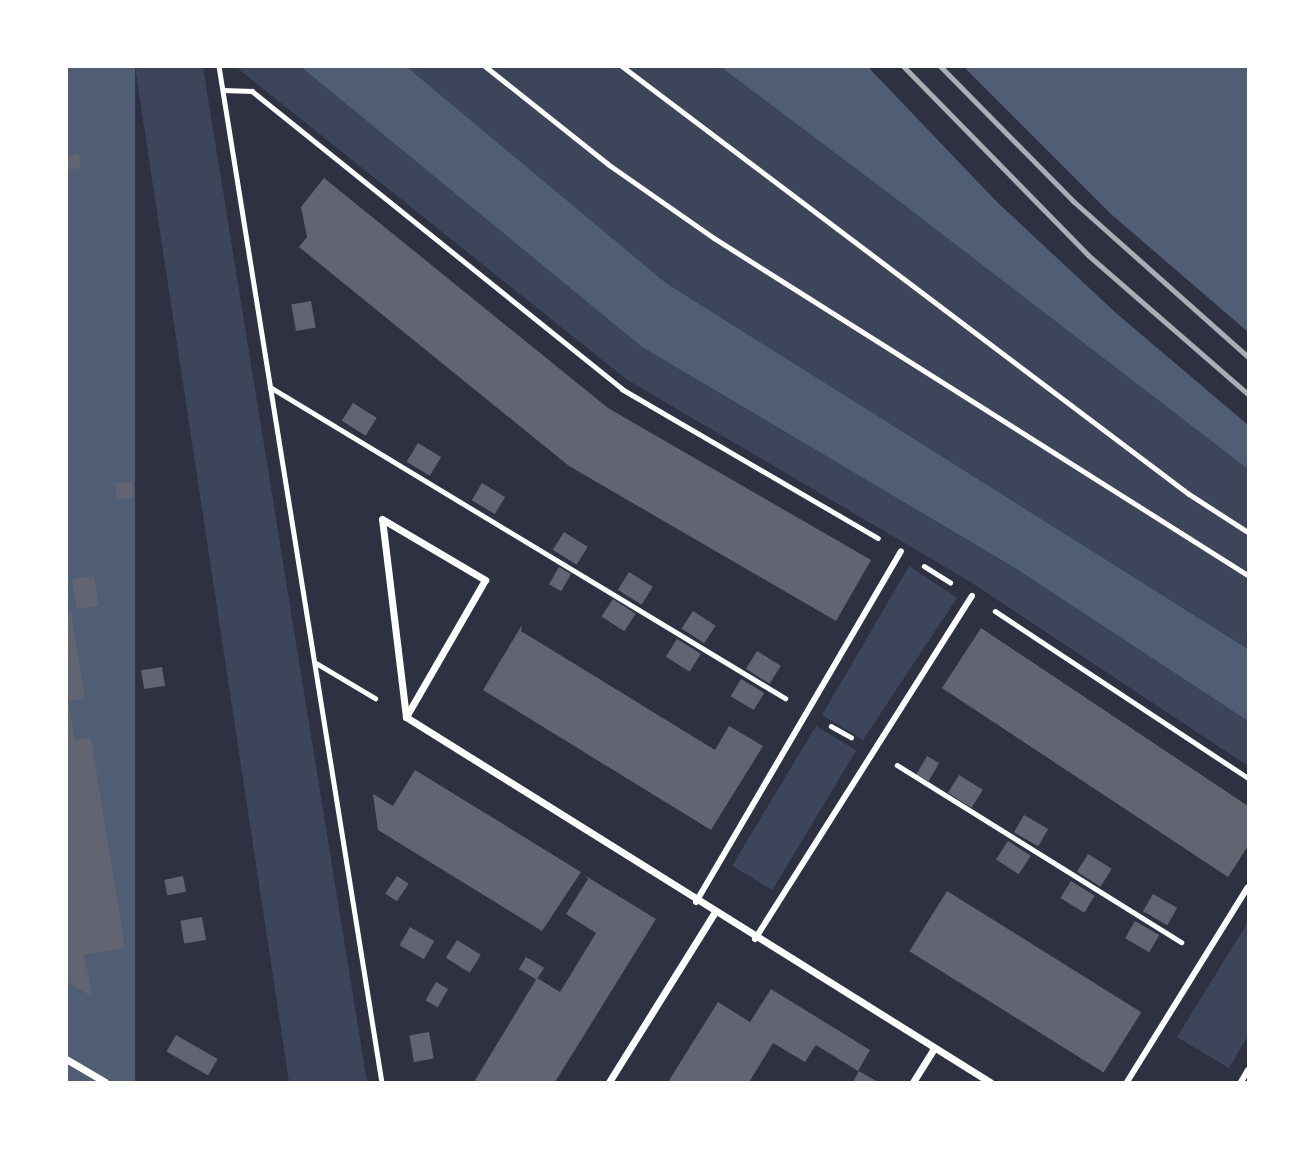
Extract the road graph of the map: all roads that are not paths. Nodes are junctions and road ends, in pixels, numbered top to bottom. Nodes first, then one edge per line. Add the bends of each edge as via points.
1 (901, 551) road end
2 (972, 596) road end
3 (405, 716) junction
4 (1248, 887) edge
5 (696, 902) junction
6 (714, 914) junction
7 (755, 939) junction
8 (934, 1048) junction
9 (66, 1059) edge
10 (1248, 1070) edge
11 (105, 1083) edge
12 (609, 1083) edge
13 (913, 1083) edge
14 (990, 1083) edge
15 (1128, 1083) edge
16 (1241, 1083) edge

1 - 5 street
2 - 7 street
3 - 3 street via 485,580 382,519 402,690
3 - 5 street
4 - 15 street
5 - 6 street
6 - 7 street
6 - 12 street
7 - 8 street
8 - 13 street
8 - 14 street
9 - 11 street
10 - 16 street

